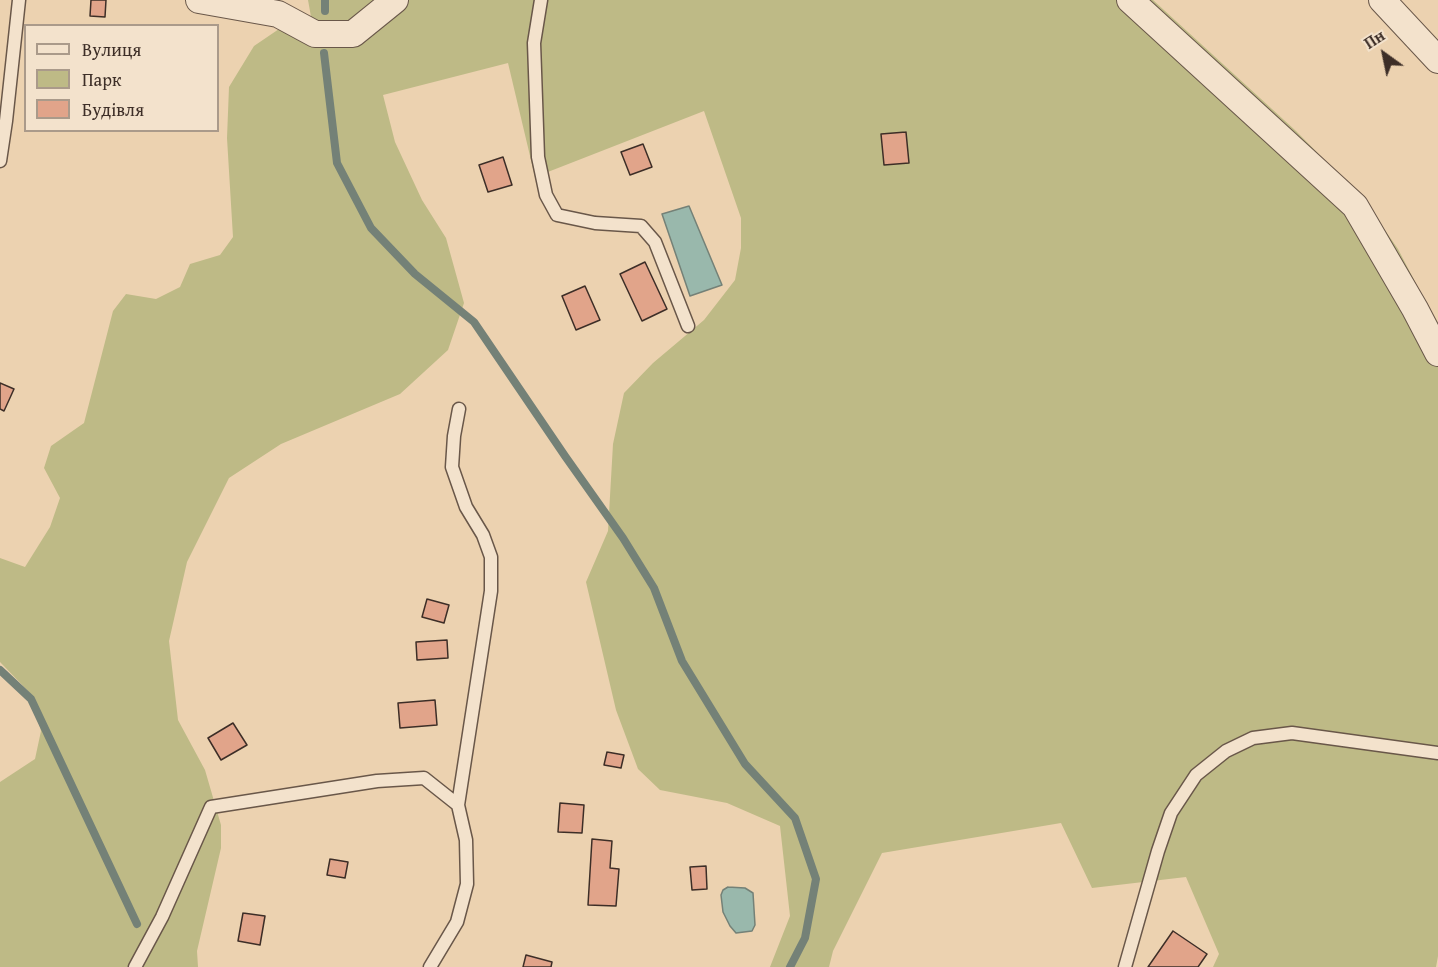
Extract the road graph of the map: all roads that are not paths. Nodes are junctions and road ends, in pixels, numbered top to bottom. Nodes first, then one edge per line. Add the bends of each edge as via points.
1 (19, 0) edge
2 (199, 0) edge
3 (395, 0) edge
4 (541, 0) edge
5 (1130, 0) edge
6 (1382, 0) edge
7 (1438, 60) edge
8 (0, 161) edge
9 (688, 326) dead end
10 (1438, 353) edge
11 (459, 409) dead end
12 (1438, 753) edge
13 (458, 805) junction
14 (135, 967) edge
15 (430, 967) edge
16 (1125, 967) edge

1 - 8 lane
2 - 3 street via 278,14 315,34 353,34
4 - 9 lane via 534,43 538,157 546,195 557,215 641,226 655,242
5 - 10 street via 1355,206
6 - 7 street
11 - 13 lane via 452,467 466,507 483,534 491,557 491,591
12 - 16 lane via 1292,733 1253,738 1226,751 1196,775 1171,813
13 - 14 lane via 424,778 377,781 211,807
13 - 15 lane via 466,840 467,884 457,922

